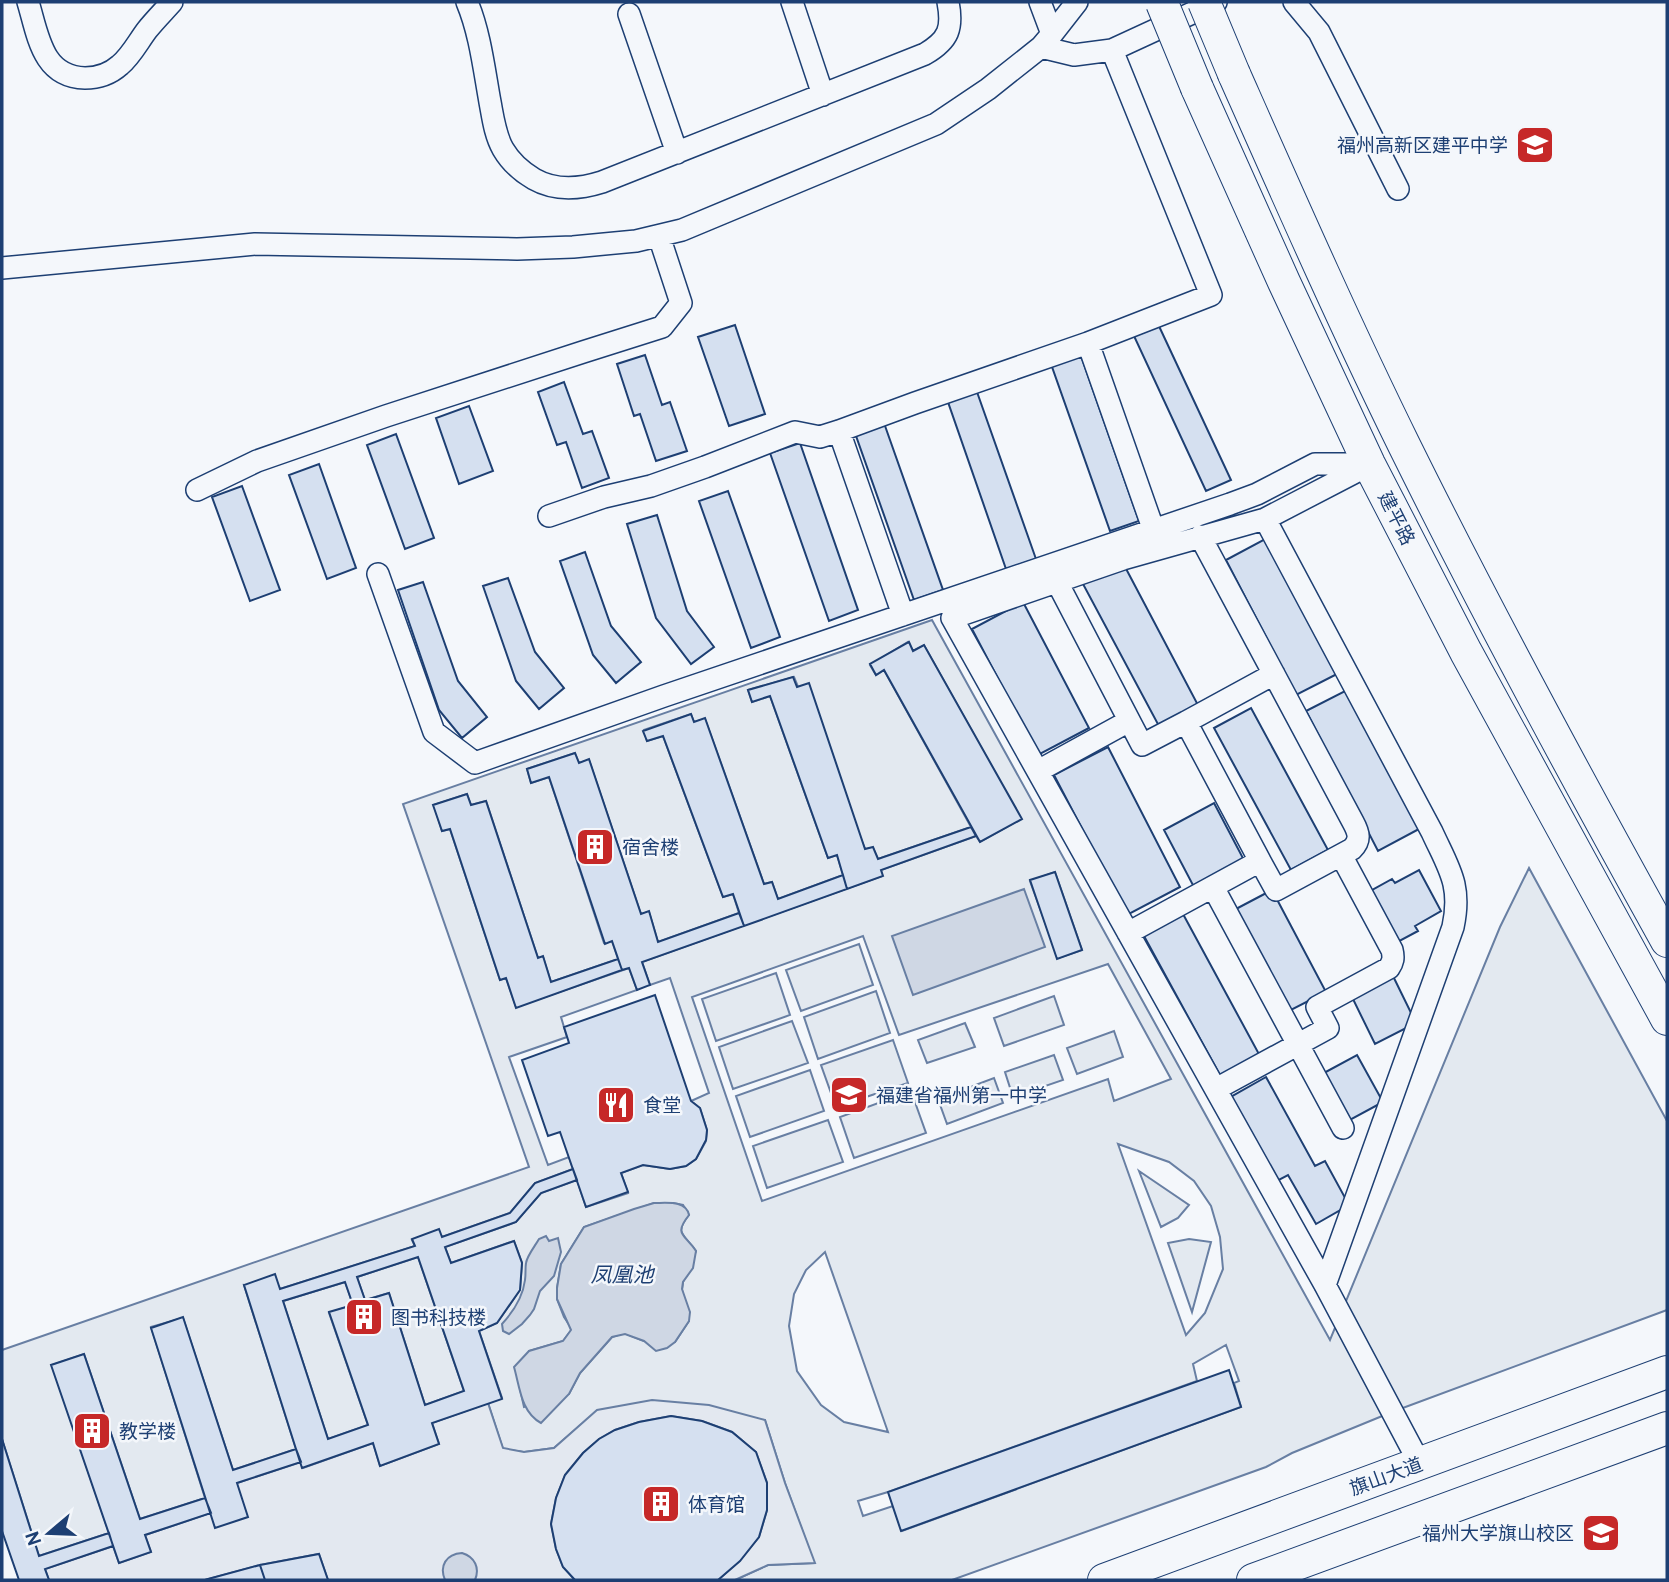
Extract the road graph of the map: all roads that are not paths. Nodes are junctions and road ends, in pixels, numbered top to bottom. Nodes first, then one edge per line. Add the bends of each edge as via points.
1 (28, 2) edge
2 (467, 2) edge
3 (792, 2) edge
4 (948, 2) edge
5 (1040, 2) edge
6 (1077, 2) edge
7 (1161, 2) edge
8 (1203, 2) edge
9 (1216, 2) edge
10 (1294, 2) edge
11 (170, 3) edge
12 (629, 14) dead end
13 (1046, 41) junction
14 (1112, 50) junction
15 (823, 94) junction
16 (677, 153) junction
17 (1398, 189) dead end
18 (659, 236) junction
19 (2, 268) edge
20 (1088, 344) junction
21 (839, 431) junction
22 (1369, 464) junction
23 (197, 490) dead end
24 (549, 516) dead end
25 (1265, 519) junction
26 (1154, 531) junction
27 (1200, 536) junction
28 (378, 574) dead end
29 (1057, 582) junction
30 (903, 615) junction
31 (1274, 674) junction
32 (1129, 720) junction
33 (1186, 722) junction
34 (1038, 771) junction
35 (1341, 855) junction
36 (1260, 861) junction
37 (1213, 887) junction
38 (1128, 933) junction
39 (1667, 941) edge
40 (1667, 1019) edge
41 (1297, 1045) junction
42 (1216, 1089) junction
43 (1343, 1128) dead end
44 (1325, 1285) junction
45 (1663, 1371) edge
46 (1667, 1428) edge
47 (1667, 1450) edge
48 (1420, 1464) junction
49 (1499, 1490) junction
50 (1104, 1580) edge
51 (1253, 1580) edge

1 - 11 street via 52,66 79,78 100,76 123,63
2 - 16 street via 496,132 505,152 527,175 547,185 582,187
3 - 15 street
4 - 15 street via 950,25 941,44
5 - 13 street
6 - 13 street
7 - 22 highway, 建平路, bridge
8 - 39 highway, 建平路, bridge via 1320,268 1404,444 1506,646
9 - 14 street
10 - 17 street via 1320,32
12 - 16 street
13 - 14 street via 1074,55
13 - 18 street via 936,124
14 - 20 street via 1211,295
15 - 16 street
18 - 19 street via 617,244 517,249 255,244
18 - 23 street via 681,303 662,327 257,461
20 - 21 street
20 - 26 street
21 - 24 street via 820,436 795,432 662,482
21 - 30 street
22 - 25 street
22 - 26 street via 1315,464 1256,494
22 - 40 highway, 建平路
25 - 27 street
25 - 44 street via 1432,832 1457,892 1453,927
26 - 30 street
27 - 29 street
27 - 31 street
28 - 30 street via 434,732 475,763
29 - 32 street
29 - 34 street via 953,618
31 - 33 street
31 - 35 street via 1357,830 1356,844
32 - 33 street via 1142,745
32 - 34 street
33 - 36 street
34 - 38 street
35 - 36 street via 1276,890
35 - 41 street via 1394,957 1389,968 1317,1007 1328,1028
36 - 37 street
37 - 38 street
37 - 41 street
38 - 42 street
41 - 42 street
41 - 43 street
42 - 44 street
44 - 48 street
45 - 48 highway, 旗山大道
46 - 49 highway
47 - 49 highway
48 - 50 highway, 旗山大道
49 - 51 highway

